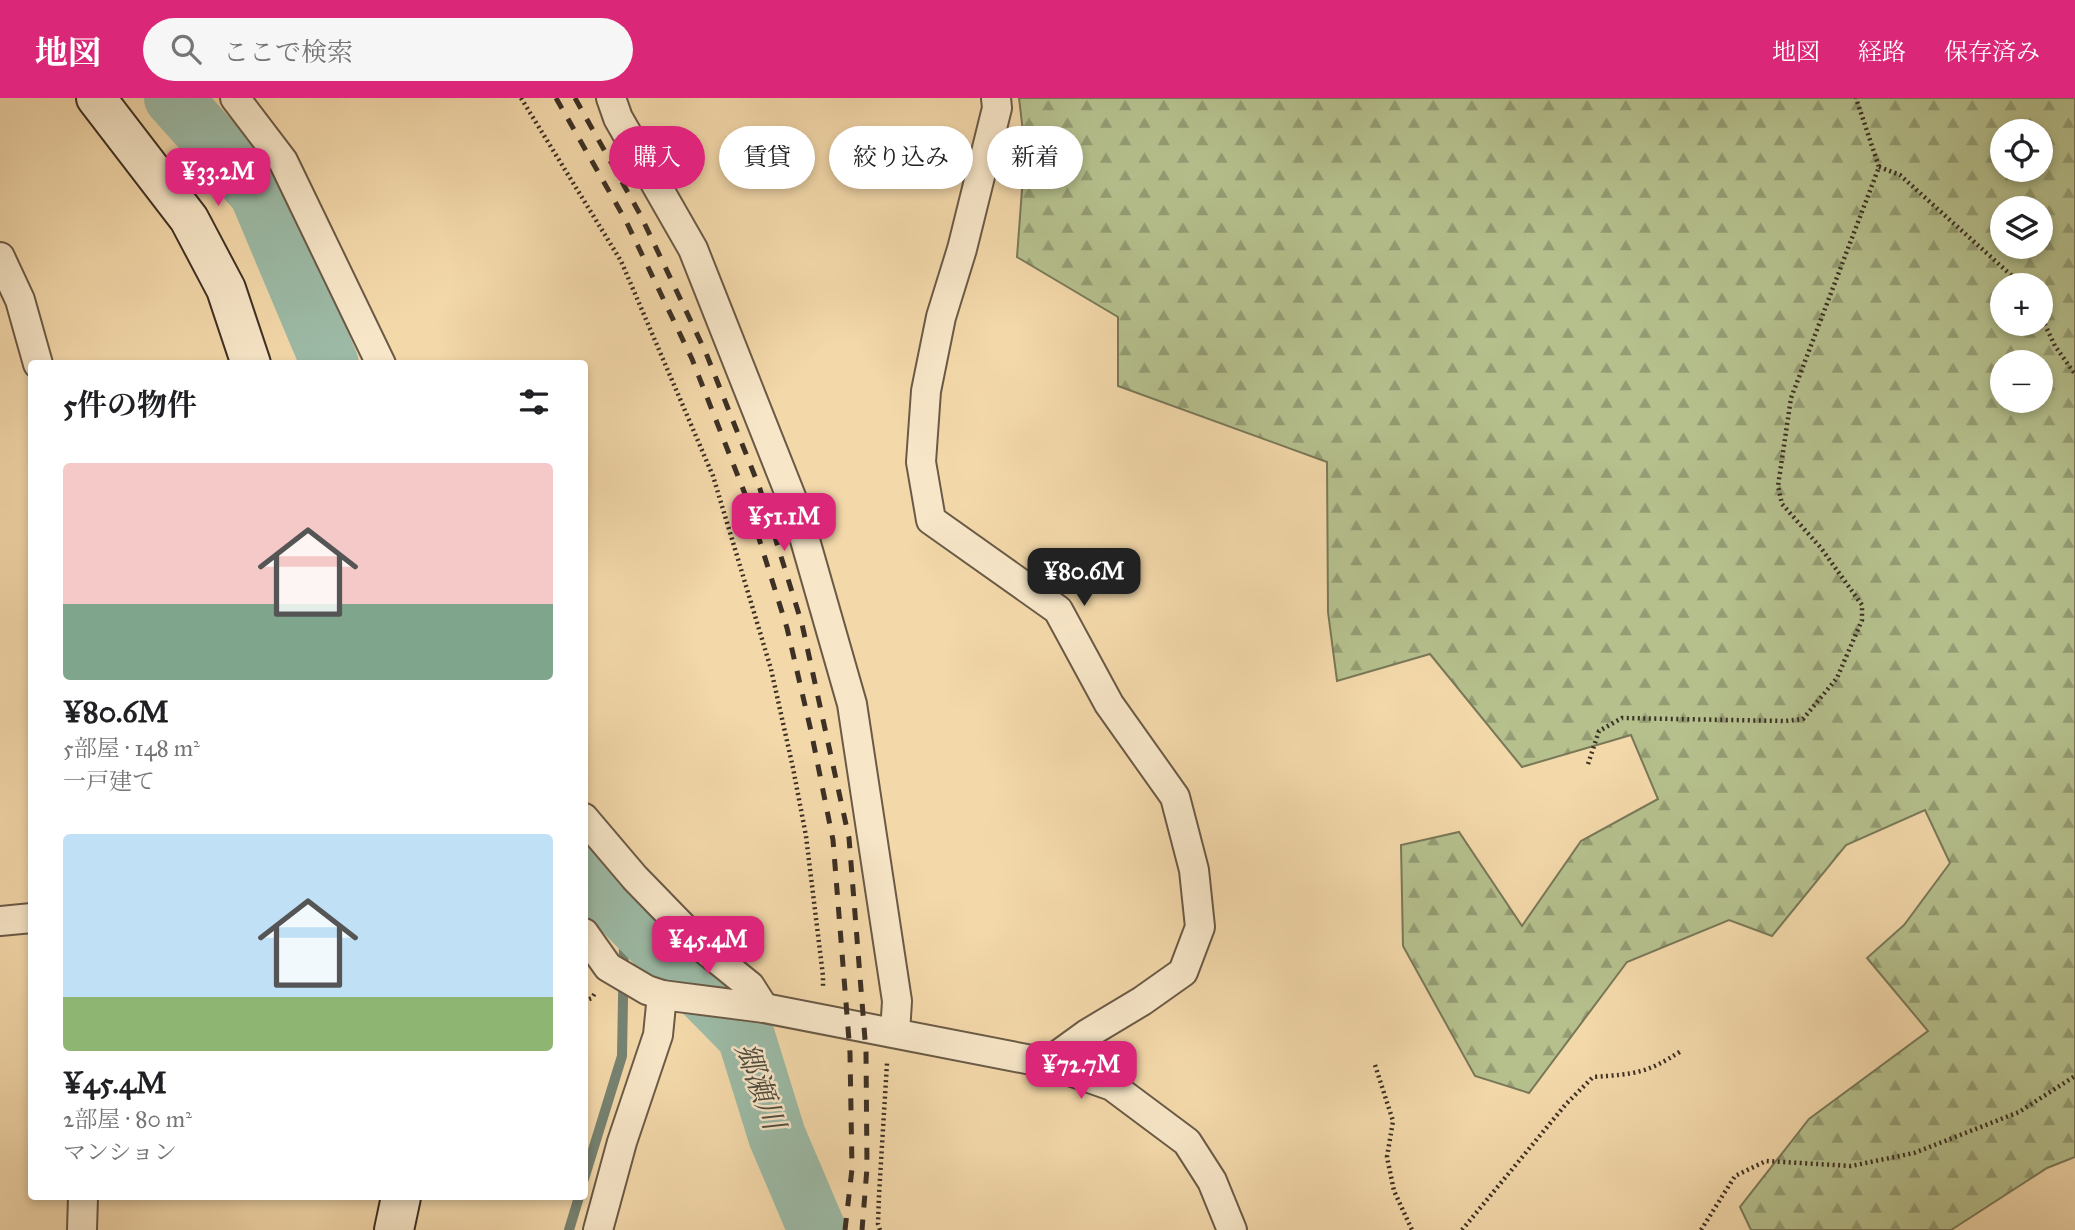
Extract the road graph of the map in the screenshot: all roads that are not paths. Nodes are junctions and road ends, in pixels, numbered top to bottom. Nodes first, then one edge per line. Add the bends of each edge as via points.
1 (96, 98) edge
2 (235, 98) edge
3 (611, 98) edge
4 (996, 98) edge
5 (0, 257) edge
6 (37, 360) edge
7 (250, 360) edge
8 (379, 360) edge
9 (588, 823) edge
10 (28, 918) edge
11 (0, 921) edge
12 (588, 939) edge
13 (655, 993) junction
14 (756, 1007) junction
15 (890, 1032) junction
16 (1047, 1063) junction
17 (83, 1200) edge
18 (400, 1200) edge
19 (82, 1230) edge
20 (394, 1230) edge
21 (598, 1230) edge
22 (1232, 1230) edge

1 - 7 main road via 190,219 226,289
2 - 8 street via 283,161
3 - 15 street via 693,248 797,512 852,704 897,1001
4 - 16 street via 998,108 941,317 926,391 921,462 931,520 1058,610 1109,704 1175,797 1194,870 1200,927 1183,972
5 - 6 street via 20,300
9 - 14 street via 702,947 750,986
10 - 11 street
12 - 13 street via 608,967
13 - 14 street
13 - 21 street via 657,1035
14 - 15 street
15 - 16 street
16 - 22 street via 1112,1086 1186,1142 1212,1181
17 - 19 street
18 - 20 main road

